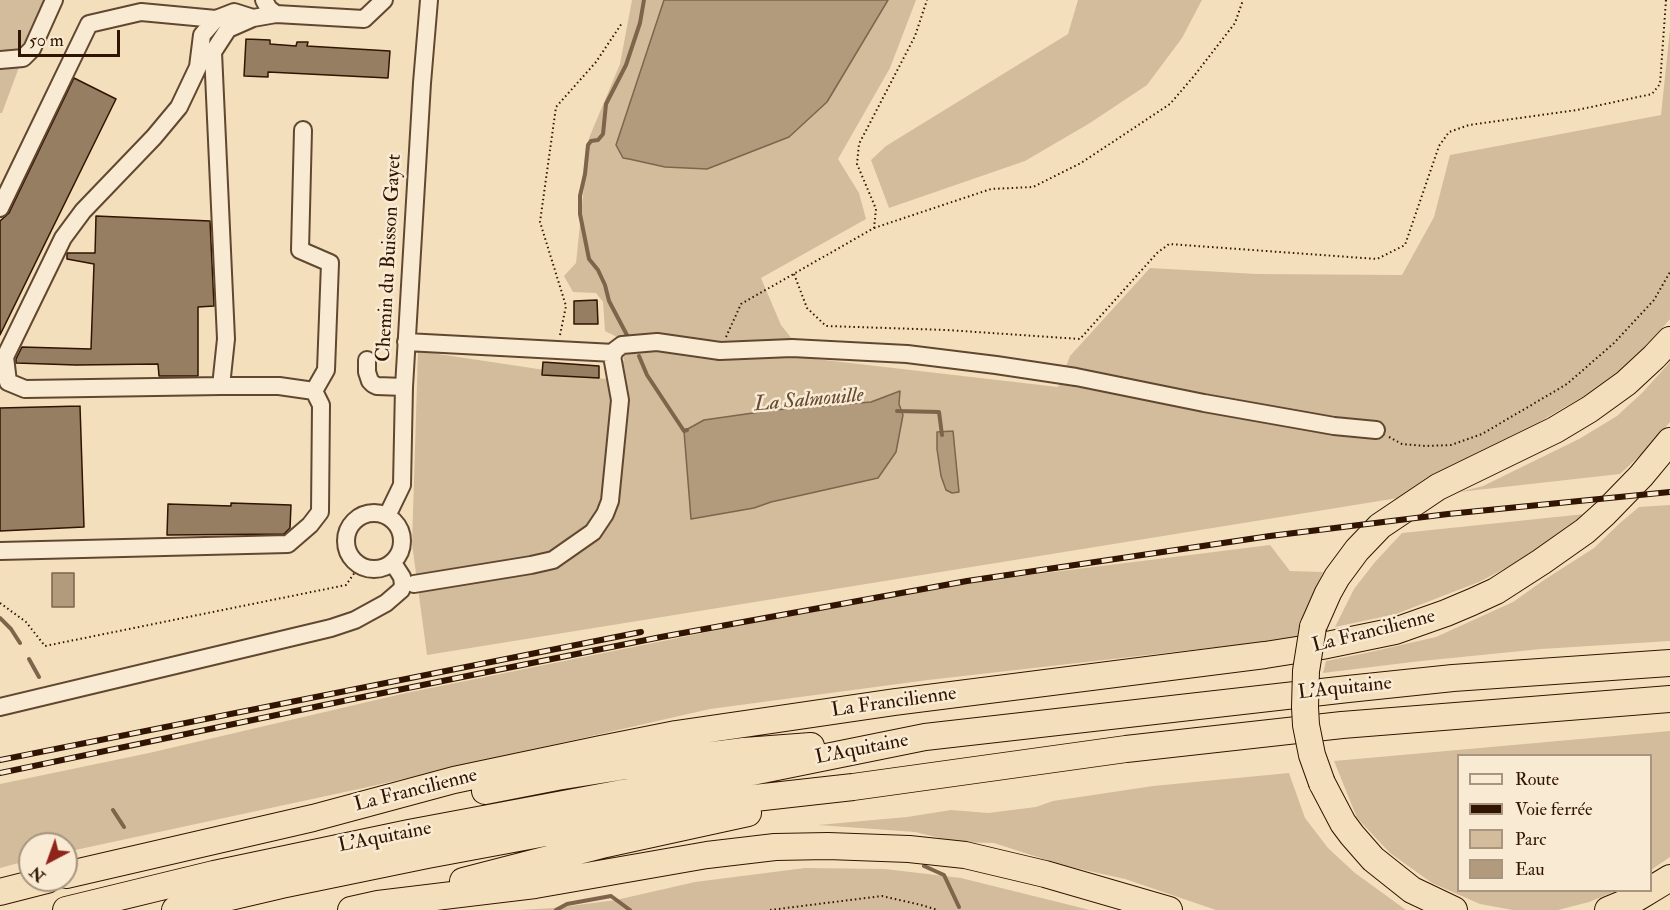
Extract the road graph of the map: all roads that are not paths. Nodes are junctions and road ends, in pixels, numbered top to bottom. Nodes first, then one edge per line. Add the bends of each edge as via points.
1 (54, 0) edge
2 (264, 0) edge
3 (384, 0) edge
4 (429, 0) edge
5 (276, 14) junction
6 (253, 18) junction
7 (216, 19) junction
8 (0, 60) edge
9 (303, 130) dead end
10 (0, 208) edge
11 (1670, 340) edge
12 (406, 342) junction
13 (614, 353) junction
14 (367, 360) dead end
15 (221, 386) junction
16 (404, 387) junction
17 (314, 391) junction
18 (1376, 430) road end
19 (1670, 441) edge
20 (387, 516) junction
21 (0, 551) edge
22 (393, 563) junction
23 (414, 584) dead end
24 (1670, 663) edge
25 (1670, 699) edge
26 (0, 707) edge
27 (925, 737) junction
28 (853, 787) junction
29 (313, 818) junction
30 (78, 872) edge
31 (1670, 878) edge
32 (18, 887) edge
33 (1652, 889) edge
34 (0, 892) edge
35 (1647, 892) edge
36 (378, 904) junction
37 (66, 910) edge
38 (175, 910) edge
39 (351, 910) edge
40 (1168, 910) edge
41 (1454, 910) edge
42 (1608, 910) edge

1 - 8 street via 32,49 23,58
2 - 5 street
3 - 5 street via 364,19
4 - 12 street, Chemin du Buisson Gayet
5 - 6 street
6 - 7 street via 234,12
6 - 15 street via 228,29 213,52 226,339
7 - 10 street via 141,12 89,24
7 - 15 street via 202,35 198,67 179,107 82,211 63,238 5,357 8,382 25,389
9 - 17 street via 300,250 330,263 326,370
11 - 41 highway, bridge via 1626,383 1590,410 1438,487 1380,526 1337,577 1313,627 1305,707 1312,755 1322,783 1343,823 1373,859 1412,890
12 - 13 street
12 - 16 street, Chemin du Buisson Gayet
13 - 18 street via 622,345 657,342 720,351 792,348 908,354 1076,377 1334,426
13 - 23 street via 620,400 610,501 593,532 553,560
14 - 16 street via 373,384
15 - 17 street via 279,386
16 - 20 street, Chemin du Buisson Gayet via 402,484
17 - 21 street via 321,405 321,512 288,544
19 - 29 highway, La Francilienne via 1605,513 1542,562 1496,591 1395,631 1265,655 676,734 454,780
20 - 22 street via 400,529 402,538 402,548
20 - 22 street via 368,514 360,518 352,524 346,542 352,559 368,569
22 - 26 street via 402,577 401,590 355,620
24 - 27 highway, L'Aquitaine via 1453,678
25 - 28 highway, L'Aquitaine via 1342,725 1126,749
27 - 29 highway via 692,757
27 - 37 highway, L'Aquitaine via 409,833
28 - 36 highway via 506,869
28 - 38 highway, L'Aquitaine via 701,804 609,820
29 - 30 highway, La Francilienne
31 - 33 highway
32 - 34 highway
35 - 42 highway
36 - 39 highway
36 - 40 highway via 535,885 707,855 828,846 964,855

